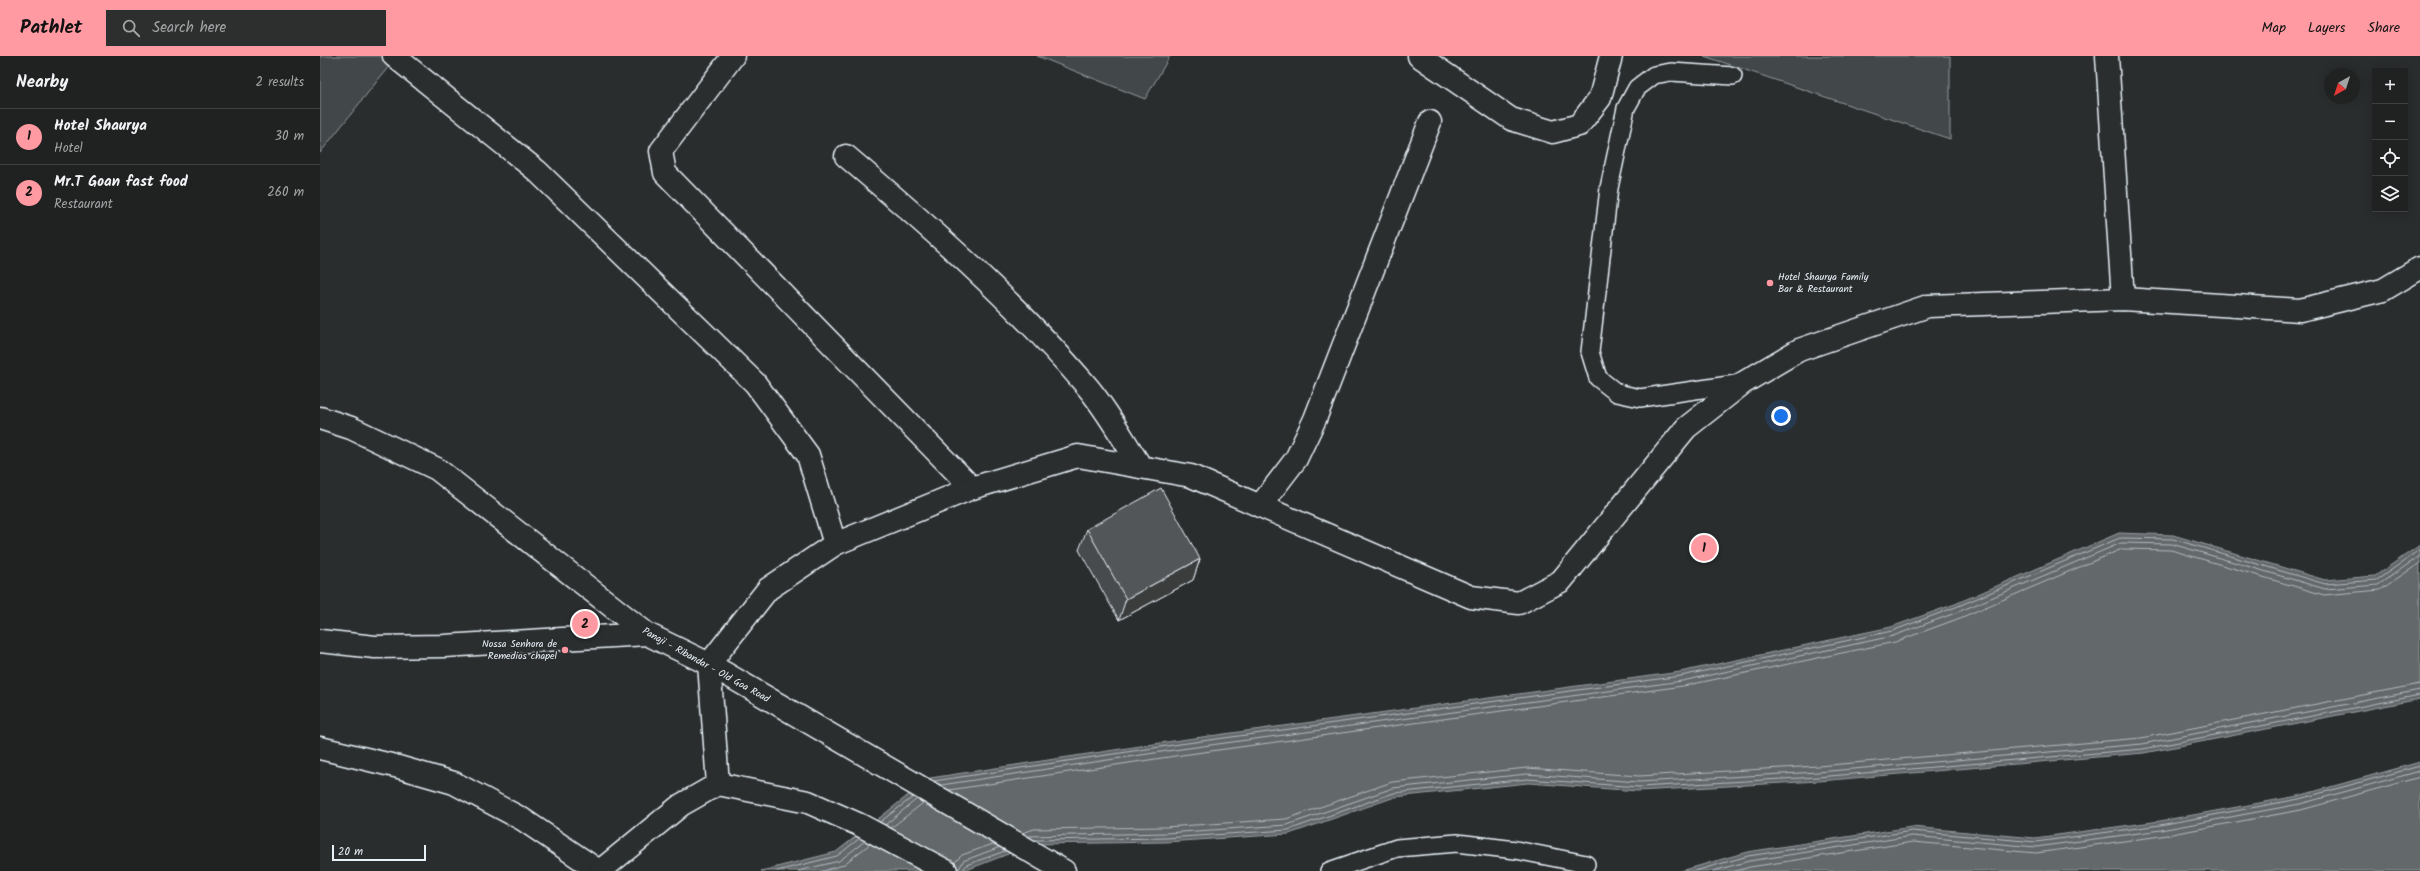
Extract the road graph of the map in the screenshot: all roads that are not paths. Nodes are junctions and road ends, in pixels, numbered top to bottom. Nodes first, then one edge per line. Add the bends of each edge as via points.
1 (394, 56) edge
2 (733, 56) edge
3 (1419, 56) edge
4 (1611, 56) edge
5 (2107, 56) edge
6 (1733, 76) dead end
7 (1430, 122) dead end
8 (846, 156) dead end
9 (2420, 268) edge
10 (2123, 299) junction
11 (1743, 383) junction
12 (320, 418) edge
13 (1142, 467) junction
14 (972, 488) junction
15 (1260, 506) junction
16 (834, 544) junction
17 (647, 634) junction
18 (320, 641) edge
19 (709, 664) junction
20 (320, 748) edge
21 (718, 784) junction
22 (1586, 864) dead end
23 (600, 871) edge
24 (946, 871) edge
25 (1064, 871) edge
26 (1329, 871) edge

1 - 16 main road via 536,171 755,383 808,455
2 - 14 main road via 661,151 665,173
3 - 4 main road via 1511,119 1553,132 1579,125 1600,98
5 - 10 main road
6 - 11 lane via 1671,72 1654,75 1637,88 1626,108 1609,188 1590,352 1598,378 1617,393 1640,398
7 - 15 main road via 1315,419 1296,460
8 - 13 main road via 998,290 1086,385
9 - 10 main road via 2383,290 2300,310
10 - 11 main road via 1928,306 1799,350
11 - 15 main road via 1686,428 1561,581 1519,603 1471,597
12 - 17 main road, Panaji - Ribandar - Old Goa Road via 351,428 437,469
13 - 14 main road via 1078,456
13 - 15 main road via 1191,476
14 - 16 main road
16 - 19 main road via 768,589
17 - 18 main road via 444,646 375,647
17 - 19 main road, Panaji - Ribandar - Old Goa Road
19 - 21 main road
19 - 25 main road, Panaji - Ribandar - Old Goa Road
20 - 23 main road via 454,783 522,819
21 - 23 main road via 681,805
21 - 24 main road via 808,802 860,825
22 - 26 lane via 1516,850 1457,843 1397,848

